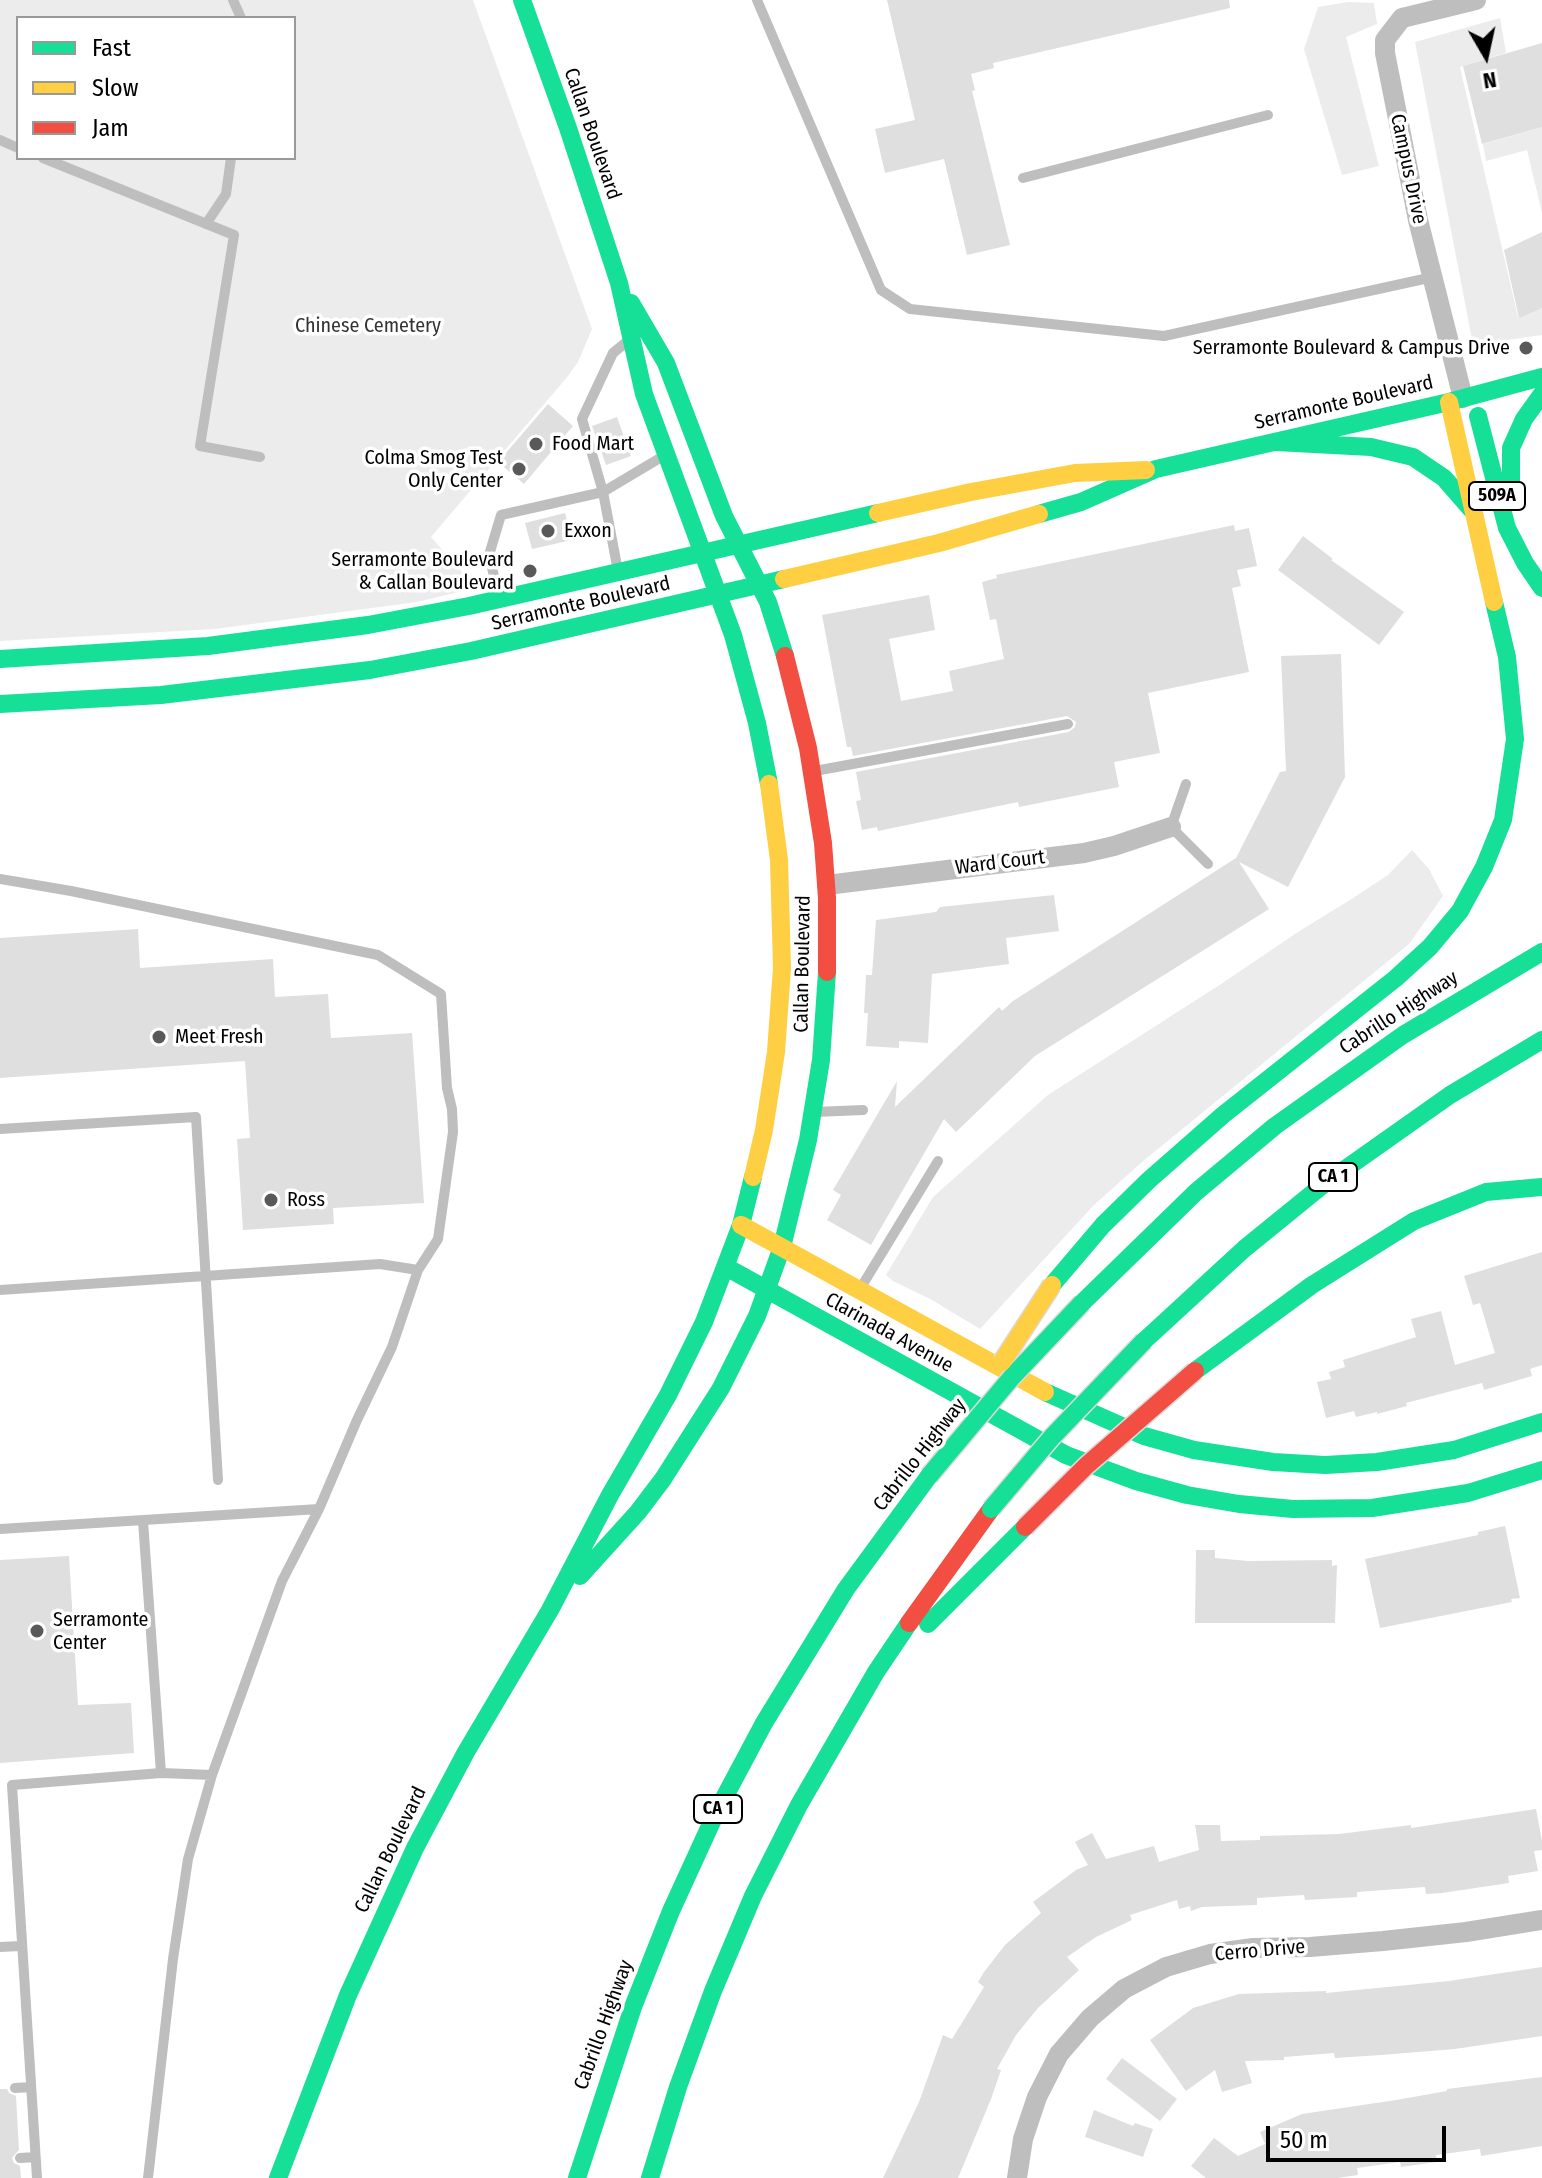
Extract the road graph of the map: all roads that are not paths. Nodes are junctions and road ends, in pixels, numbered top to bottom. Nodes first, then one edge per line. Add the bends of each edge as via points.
1 (522, 0) edge
2 (757, 0) edge
3 (1476, 0) edge
4 (1268, 115) dead end
5 (48, 160) edge
6 (231, 160) edge
7 (1023, 178) dead end
8 (206, 224) junction
9 (1433, 277) junction
10 (619, 283) junction
11 (631, 339) junction
12 (1542, 377) edge
13 (1542, 394) edge
14 (1462, 399) junction
15 (1276, 442) junction
16 (667, 453) junction
17 (260, 457) dead end
18 (1156, 469) junction
19 (603, 492) junction
20 (1471, 510) junction
21 (738, 545) junction
22 (704, 552) junction
23 (619, 572) junction
24 (760, 585) junction
25 (1542, 585) edge
26 (719, 595) junction
27 (500, 599) junction
28 (0, 659) edge
29 (0, 704) edge
30 (1068, 724) dead end
31 (813, 772) junction
32 (1186, 784) dead end
33 (1171, 827) junction
34 (1208, 864) dead end
35 (0, 879) edge
36 (827, 885) junction
37 (1542, 952) edge
38 (1542, 1040) edge
39 (863, 1110) dead end
40 (813, 1112) junction
41 (0, 1129) edge
42 (938, 1161) dead end
43 (1542, 1187) edge
44 (741, 1225) junction
45 (782, 1247) junction
46 (726, 1267) junction
47 (418, 1270) junction
48 (206, 1277) junction
49 (0, 1290) edge
50 (767, 1290) junction
51 (859, 1290) junction
52 (1542, 1422) edge
53 (1542, 1470) edge
54 (929, 1476) junction
55 (218, 1480) dead end
56 (319, 1509) junction
57 (143, 1521) junction
58 (0, 1529) edge
59 (550, 1610) junction
60 (876, 1672) junction
61 (161, 1773) junction
62 (212, 1775) junction
63 (1542, 1920) edge
64 (21, 1946) junction
65 (0, 1947) edge
66 (31, 2087) junction
67 (15, 2088) dead end
68 (1037, 2097) junction
69 (300, 2123) junction
70 (35, 2157) junction
71 (20, 2158) dead end
72 (37, 2178) edge
73 (148, 2178) edge
74 (278, 2178) edge
75 (291, 2178) edge
76 (577, 2178) edge
77 (650, 2178) edge
78 (1002, 2178) edge
79 (1017, 2178) edge

1 - 10 main road, Callan Boulevard
2 - 9 lane via 881,290 910,309 1164,336
3 - 9 street, Campus Drive via 1402,18 1385,40
4 - 7 lane
5 - 8 lane
6 - 8 lane via 226,194
8 - 17 lane via 234,235 200,446
9 - 14 street, Campus Drive
10 - 11 main road, Callan Boulevard
10 - 21 main road, Callan Boulevard via 666,363
11 - 16 main road, Callan Boulevard
11 - 19 lane via 613,353 582,419
12 - 14 main road, Serramonte Boulevard
13 - 25 main road, 509A via 1518,429 1509,467 1517,524
14 - 15 main road, Serramonte Boulevard
14 - 20 main road
14 - 25 main road, 509A via 1503,517
15 - 18 main road, Serramonte Boulevard
15 - 20 main road via 1371,447 1413,457 1444,478
16 - 19 lane
16 - 22 main road, Callan Boulevard
18 - 21 main road, Serramonte Boulevard via 1060,475
18 - 24 main road, Serramonte Boulevard via 1081,502 947,541
19 - 23 lane
19 - 27 lane via 501,515 489,555
20 - 54 main road, bridge via 1507,657 1515,739 1503,820 1473,889 1414,963 1223,1115 1103,1225 1052,1285
21 - 22 main road, Serramonte Boulevard
21 - 24 main road, Callan Boulevard
22 - 23 main road, Serramonte Boulevard
22 - 26 main road, Callan Boulevard
23 - 27 main road, Serramonte Boulevard
24 - 26 main road, Serramonte Boulevard
24 - 31 main road, Callan Boulevard via 788,662
26 - 29 main road, Serramonte Boulevard via 370,670 213,690
26 - 44 main road, Callan Boulevard via 763,750 782,913 773,1077
27 - 28 main road, Serramonte Boulevard via 262,640
30 - 31 lane
31 - 36 main road, Callan Boulevard
32 - 33 lane
33 - 34 lane
33 - 36 street, Ward Court via 1084,853
35 - 47 lane via 378,955 441,994 453,1132 438,1239
36 - 40 main road, Callan Boulevard via 827,978
37 - 54 main road, Cabrillo Highway / CA 1, bridge via 1403,1035 1285,1118 1196,1192 1002,1387
38 - 60 main road, CA 1, bridge via 1450,1095 1334,1176 1144,1341 991,1509
39 - 40 lane
40 - 45 main road, Callan Boulevard
41 - 48 lane via 196,1117
42 - 51 lane
43 - 60 main road, bridge via 1486,1192 1414,1221 1312,1285 1195,1371 1095,1457
44 - 45 main road, Clarinada Avenue
44 - 46 main road, Callan Boulevard
45 - 50 main road, Callan Boulevard
45 - 51 main road, Clarinada Avenue
46 - 50 main road, Clarinada Avenue
46 - 59 main road, Callan Boulevard via 681,1370
47 - 48 lane via 380,1264
47 - 56 lane via 392,1347
48 - 49 lane
48 - 55 lane
50 - 53 main road, Clarinada Avenue via 1066,1455 1187,1495 1293,1509 1372,1508 1468,1493
50 - 59 main road, Callan Boulevard via 721,1388 663,1479
51 - 52 main road, Clarinada Avenue via 1089,1412 1144,1436 1220,1455 1297,1464 1377,1462 1454,1450
54 - 76 main road, Cabrillo Highway / CA 1 via 846,1589 715,1815 637,1995
56 - 57 lane
56 - 62 lane via 282,1581
57 - 58 lane
57 - 61 lane
59 - 69 main road, Callan Boulevard via 459,1763 392,1896
60 - 77 main road, CA 1 via 823,1760 753,1896 695,2038
61 - 62 lane
61 - 64 lane via 12,1785
62 - 73 lane via 188,1859
63 - 68 street, Cerro Drive via 1383,1941 1253,1948 1166,1967 1124,1989 1090,2018 1059,2054
64 - 65 lane
64 - 66 lane
66 - 67 lane
66 - 70 lane
68 - 78 street, Cerro Drive
68 - 79 street, Cerro Drive
69 - 74 main road, Callan Boulevard
69 - 75 main road, Callan Boulevard
70 - 71 lane
70 - 72 lane

